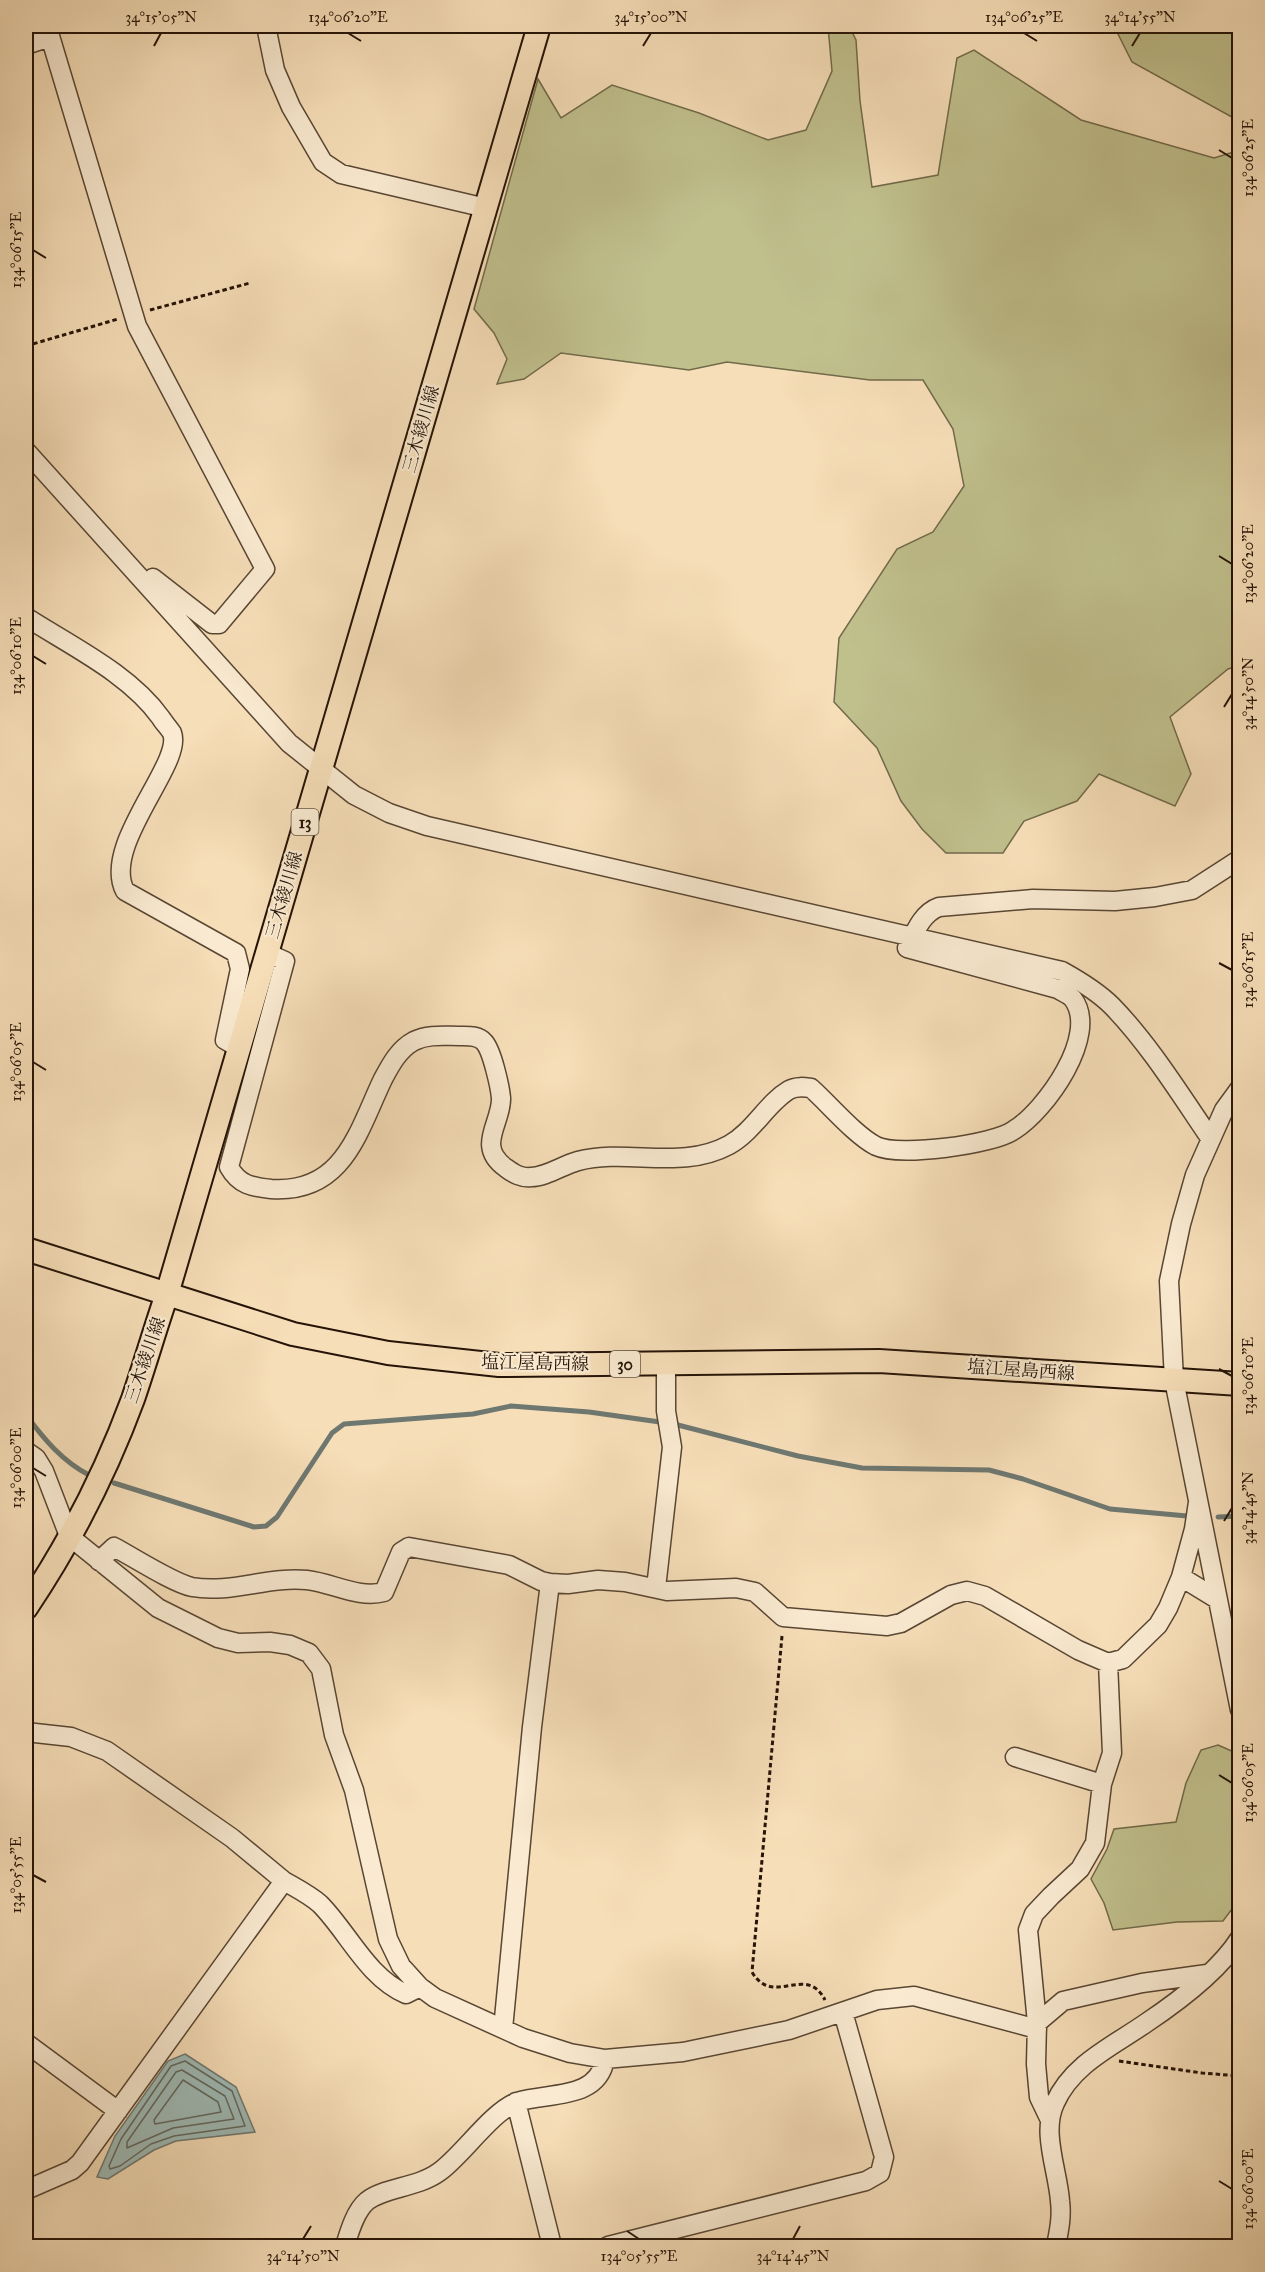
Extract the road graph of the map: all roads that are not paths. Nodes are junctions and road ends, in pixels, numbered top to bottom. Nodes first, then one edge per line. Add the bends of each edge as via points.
1 (266, 26) edge
2 (539, 26) edge
3 (48, 31) edge
4 (26, 45) edge
5 (486, 208) junction
6 (26, 451) edge
7 (145, 581) junction
8 (26, 617) edge
9 (321, 770) junction
10 (1239, 859) edge
11 (912, 938) junction
12 (267, 953) junction
13 (239, 1048) junction
14 (1239, 1088) edge
15 (1210, 1137) junction
16 (26, 1249) edge
17 (167, 1294) junction
18 (666, 1364) junction
19 (1174, 1380) junction
20 (1239, 1384) edge
21 (26, 1451) edge
22 (1198, 1502) junction
23 (69, 1536) junction
24 (99, 1561) junction
25 (1181, 1577) junction
26 (550, 1583) junction
27 (656, 1588) junction
28 (1217, 1599) junction
29 (26, 1608) edge
30 (1108, 1663) junction
31 (1239, 1710) edge
32 (26, 1732) edge
33 (1015, 1757) dead end
34 (1102, 1784) junction
35 (284, 1881) junction
36 (1239, 1938) edge
37 (1209, 1974) junction
38 (420, 1987) junction
39 (835, 2014) junction
40 (1037, 2026) junction
41 (503, 2029) junction
42 (26, 2043) edge
43 (605, 2060) junction
44 (516, 2103) junction
45 (118, 2111) junction
46 (1050, 2120) junction
47 (26, 2190) edge
48 (345, 2247) edge
49 (552, 2247) edge
50 (608, 2247) edge
51 (1056, 2247) edge

1 - 5 street via 279,80 323,162 341,174
2 - 5 main road, 三木綾川線 / 13
3 - 4 street
3 - 7 street via 137,326 265,569 219,624 212,624 151,576
5 - 9 main road, 三木綾川線 / 13
6 - 7 street
7 - 9 street via 289,743
8 - 13 street via 115,674 149,701 172,734 173,744 166,763 126,847 120,881 125,891 236,953 240,969 225,1040
9 - 11 street via 354,795 427,826
9 - 12 main road, 三木綾川線 / 13
10 - 11 street via 1192,891 1155,897 1115,901 1034,899 939,907 930,910
11 - 12 street via 907,948 1058,989 1072,998 1080,1016 1078,1044 1046,1099 1030,1119 1012,1132 943,1148 894,1151 865,1138 811,1088 801,1087 780,1097 748,1132 708,1153 682,1159 598,1158 533,1177 519,1176 494,1156 491,1140 501,1099 484,1041 473,1036 432,1036 415,1041 392,1061 353,1144 330,1173 286,1190 243,1184 229,1167 285,961
11 - 15 street via 1062,971 1084,984 1112,1005
12 - 13 main road, 三木綾川線 / 13
13 - 17 main road, 三木綾川線 / 13
14 - 15 street
15 - 19 street via 1181,1224 1169,1281
16 - 17 main road, 塩江屋島西線 / 30
17 - 18 main road, 塩江屋島西線 / 30 via 293,1334 388,1353 499,1365
17 - 23 main road, 三木綾川線 / 13 via 132,1400 98,1481
18 - 19 main road, 塩江屋島西線 / 30 via 879,1360
18 - 27 street via 666,1411 672,1447
19 - 20 main road, 塩江屋島西線 / 30
19 - 22 street
21 - 23 street via 44,1471
22 - 25 street
22 - 28 street
23 - 24 street
23 - 29 main road, 三木綾川線 / 13
24 - 26 street via 114,1547 190,1587 308,1580 372,1595 384,1592 401,1552 409,1547 509,1565
24 - 38 street via 158,1608 218,1638 238,1643 270,1642 309,1653 321,1669 334,1736 354,1790 388,1939 401,1966
25 - 28 street
25 - 30 street via 1158,1625 1123,1659
26 - 27 street via 597,1580
26 - 41 street
27 - 30 street via 736,1588 755,1592 783,1617 887,1626 901,1623 951,1595 968,1591 985,1596
28 - 31 street
30 - 34 street via 1112,1753
32 - 35 street via 71,1737 107,1751 232,1838
33 - 34 street
34 - 40 street via 1095,1843 1080,1869 1034,1914 1028,1930
35 - 38 street via 319,1903 378,1974 396,1989 406,1994
35 - 45 street
36 - 37 street
37 - 40 street via 1142,1983 1063,2001
37 - 46 street via 1075,2074 1055,2103
38 - 41 street via 435,1998
39 - 40 street via 877,2000 914,1996
39 - 43 street via 789,2030 683,2052
39 - 50 street via 884,2157 880,2173 866,2181
40 - 46 street via 1039,2097
41 - 43 street via 570,2053
42 - 45 street
43 - 44 street via 603,2071 594,2081 567,2094
44 - 48 street via 439,2172 367,2202
44 - 49 street
45 - 47 street via 72,2170
46 - 51 street via 1060,2203

